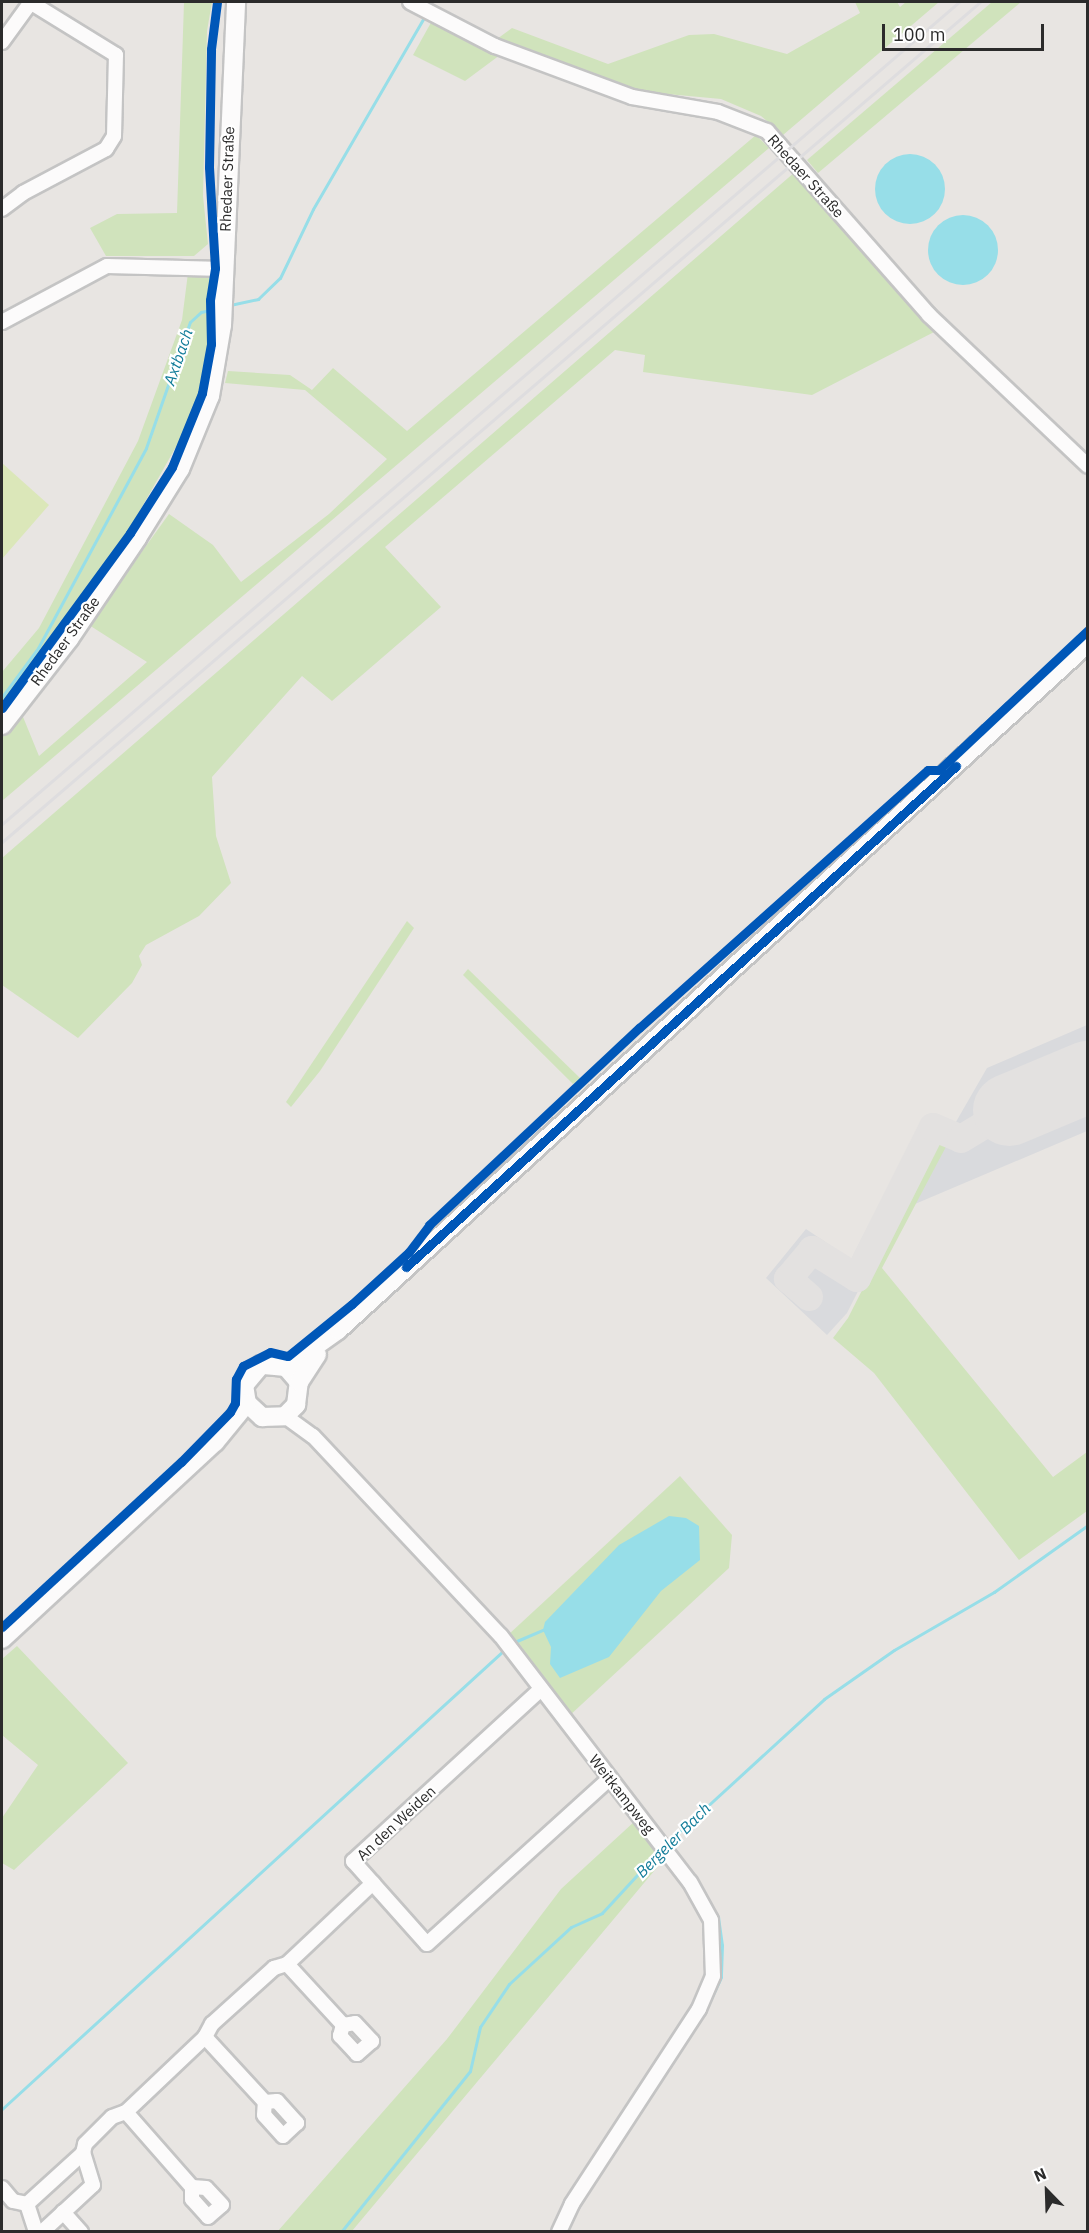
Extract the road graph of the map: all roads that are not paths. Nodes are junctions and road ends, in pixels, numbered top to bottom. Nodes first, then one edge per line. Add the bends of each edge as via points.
1 (30, 2) edge
2 (236, 2) edge
3 (414, 4) edge
4 (2, 42) edge
5 (2, 209) edge
6 (224, 269) junction
7 (2, 322) edge
8 (1088, 466) edge
9 (1088, 643) edge
10 (2, 724) edge
11 (338, 1330) junction
12 (286, 1367) junction
13 (299, 1382) junction
14 (252, 1409) junction
15 (290, 1410) junction
16 (2, 1639) edge
17 (542, 1689) junction
18 (610, 1778) junction
19 (373, 1883) junction
20 (287, 1964) junction
21 (342, 2025) dead end
22 (205, 2037) junction
23 (265, 2102) dead end
24 (126, 2112) junction
25 (82, 2153) junction
26 (192, 2187) dead end
27 (2, 2188) edge
28 (27, 2204) junction
29 (63, 2212) junction
30 (36, 2232) edge
31 (42, 2232) edge
32 (81, 2232) edge
33 (559, 2232) edge

1 - 4 street
1 - 5 street via 116,55 114,136 106,149 23,193
2 - 6 street, Rhedaer Straße
3 - 8 street, Rhedaer Straße via 495,46 632,97 718,112 767,132 929,315
6 - 7 street via 107,266
6 - 10 street, Rhedaer Straße via 222,325 210,396 180,469 69,639
9 - 11 street
11 - 12 street
11 - 13 street via 304,1369
12 - 13 street
12 - 14 street via 270,1363 254,1370 244,1385
13 - 15 street
14 - 15 street via 268,1419
14 - 16 street
15 - 17 street, Weitkampweg via 508,1646
17 - 18 street, Weitkampweg
17 - 19 street, An den Weiden via 353,1861
18 - 19 street, An den Weiden via 427,1944
18 - 33 street, Weitkampweg via 663,1847 711,1920 713,1976 699,2009 572,2204
19 - 20 street
20 - 21 street
20 - 22 street via 274,1968 212,2024
22 - 23 street
22 - 24 street
24 - 25 street via 112,2117 85,2144
24 - 26 street
25 - 28 street
25 - 29 street via 93,2185
27 - 28 street via 13,2201
28 - 30 street
29 - 31 street
29 - 32 street

